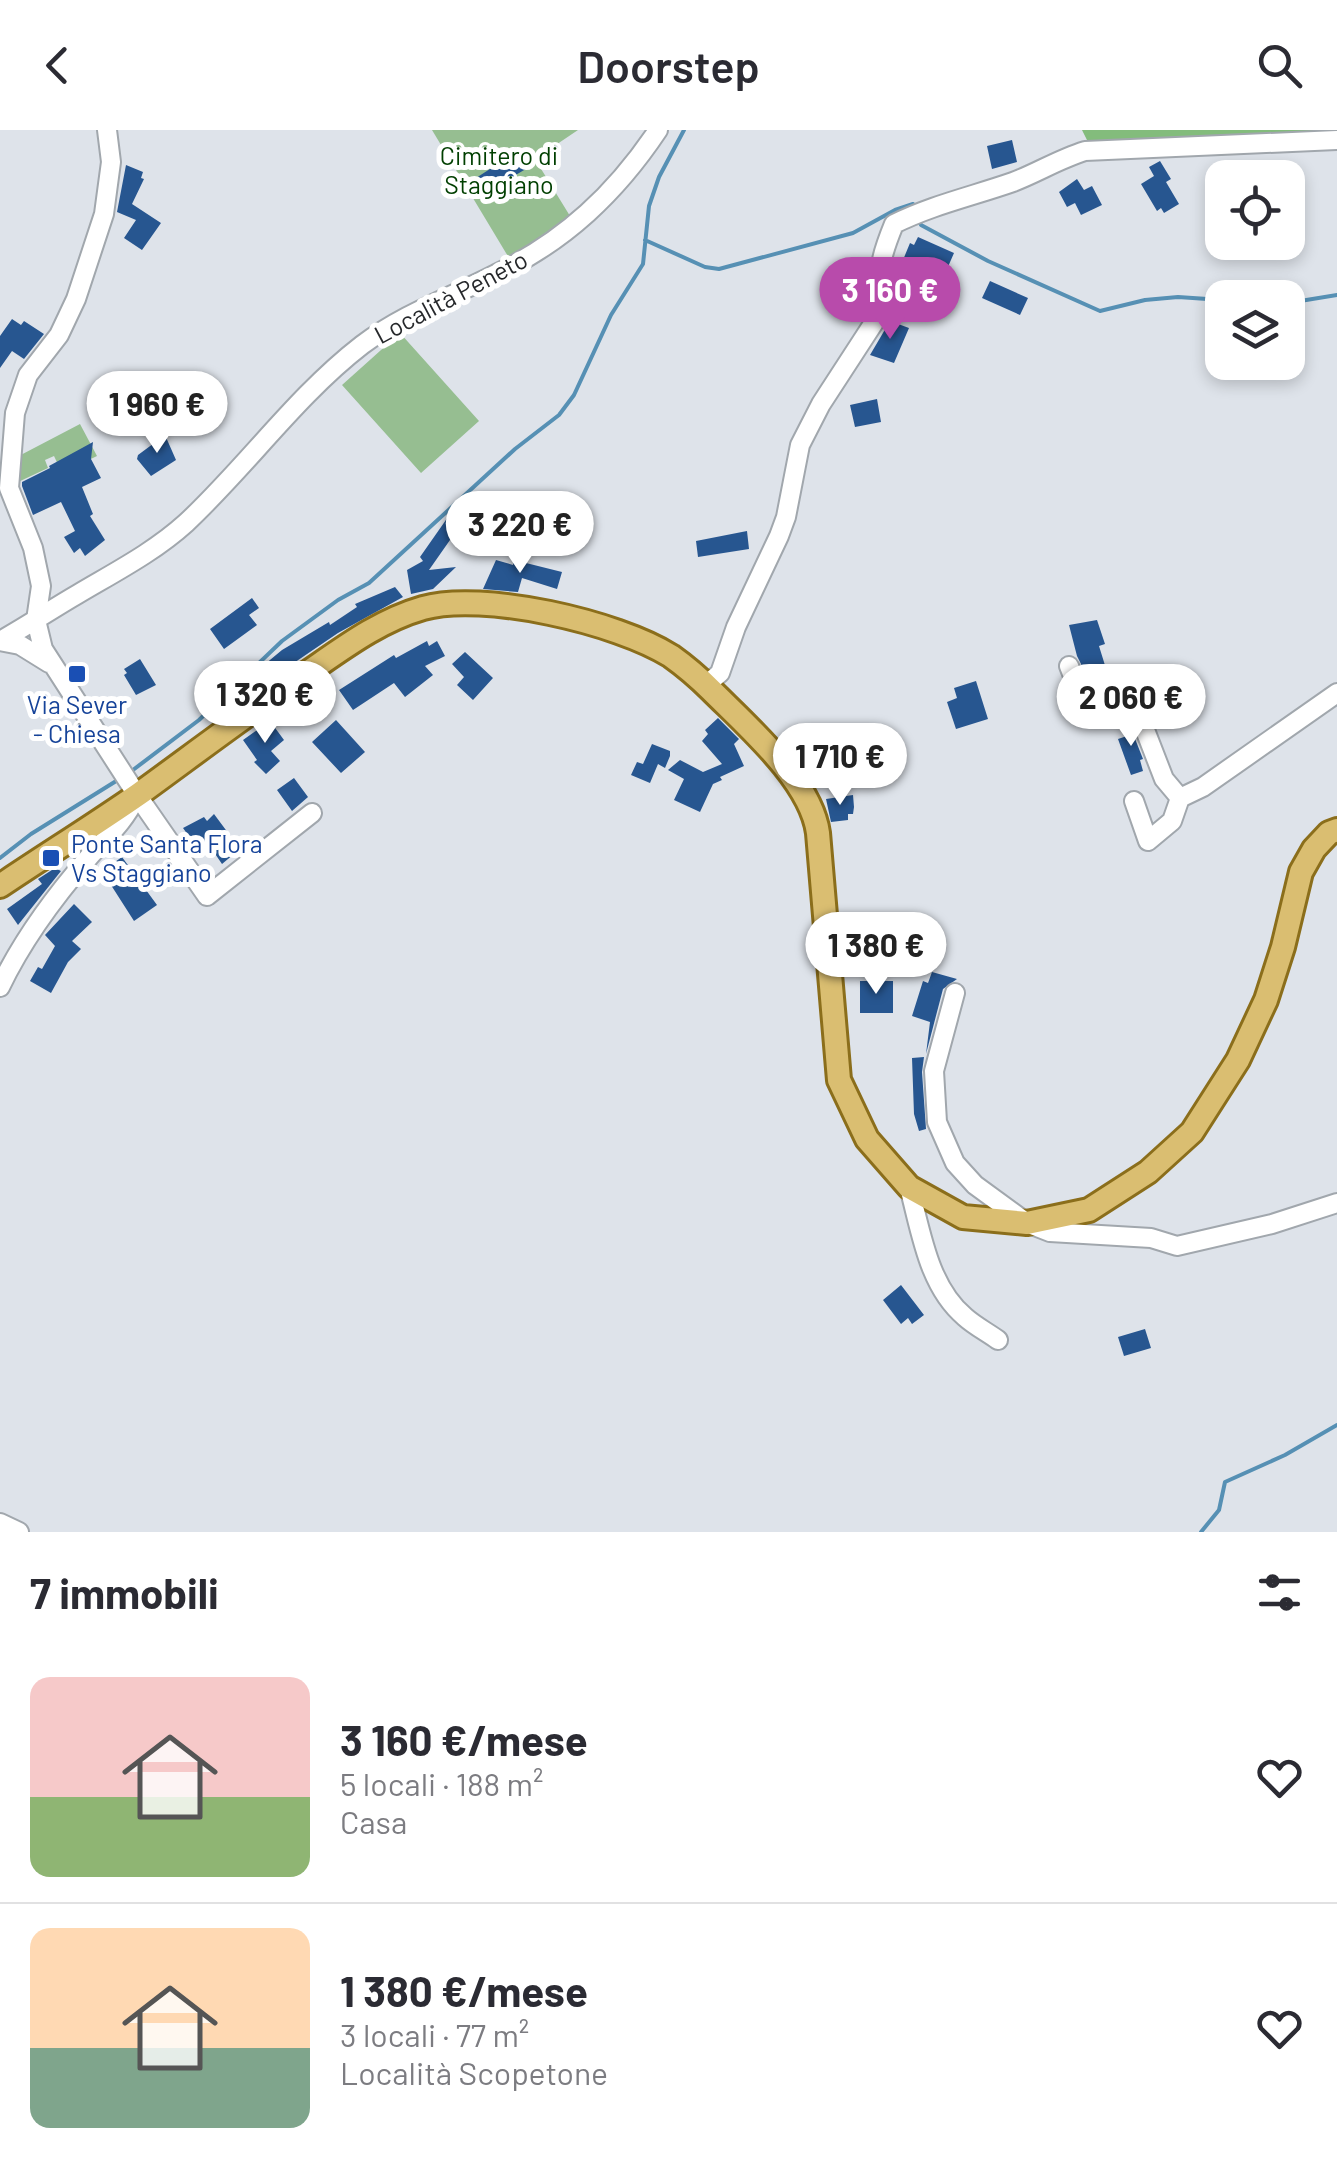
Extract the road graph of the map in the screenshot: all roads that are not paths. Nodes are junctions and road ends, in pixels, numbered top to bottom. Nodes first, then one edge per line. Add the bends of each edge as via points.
1 (107, 130) edge
2 (658, 130) edge
3 (1337, 140) edge
4 (36, 620) junction
5 (0, 641) edge
6 (52, 666) junction
7 (1069, 666) dead end
8 (706, 685) junction
9 (1337, 694) edge
10 (129, 782) junction
11 (1180, 798) junction
12 (1134, 801) dead end
13 (312, 813) dead end
14 (1337, 830) edge
15 (0, 886) edge
16 (0, 987) edge
17 (955, 993) dead end
18 (909, 1186) junction
19 (1337, 1202) edge
20 (1027, 1223) junction
21 (998, 1340) dead end
22 (0, 1524) edge
23 (19, 1532) edge

1 - 4 street via 104,214 59,334 28,375 15,413 9,488 41,586
2 - 4 street, Località Peneto via 635,165 574,226 361,346 185,523
3 - 8 street via 1085,151 894,224 881,255 886,304 800,445 786,517 720,673
4 - 5 street, Località Peneto
4 - 6 street
5 - 6 street via 20,645
6 - 10 street
7 - 11 street via 1080,694 1100,707 1133,700 1164,779
8 - 10 main road via 668,654 593,625 482,602 426,607 364,634 223,731
8 - 18 main road via 787,771 816,818 839,1080 867,1139
9 - 11 street
10 - 13 street via 207,896
10 - 15 main road
10 - 16 street via 122,825 54,900
11 - 12 street via 1172,821 1148,841
14 - 20 main road via 1300,872 1266,1000 1192,1132 1148,1172 1088,1210
17 - 20 street via 934,1071 937,1122 955,1163
18 - 20 main road via 963,1217
18 - 21 street via 940,1288 962,1315
19 - 20 street via 1178,1246 1151,1238 1050,1232
22 - 23 street

